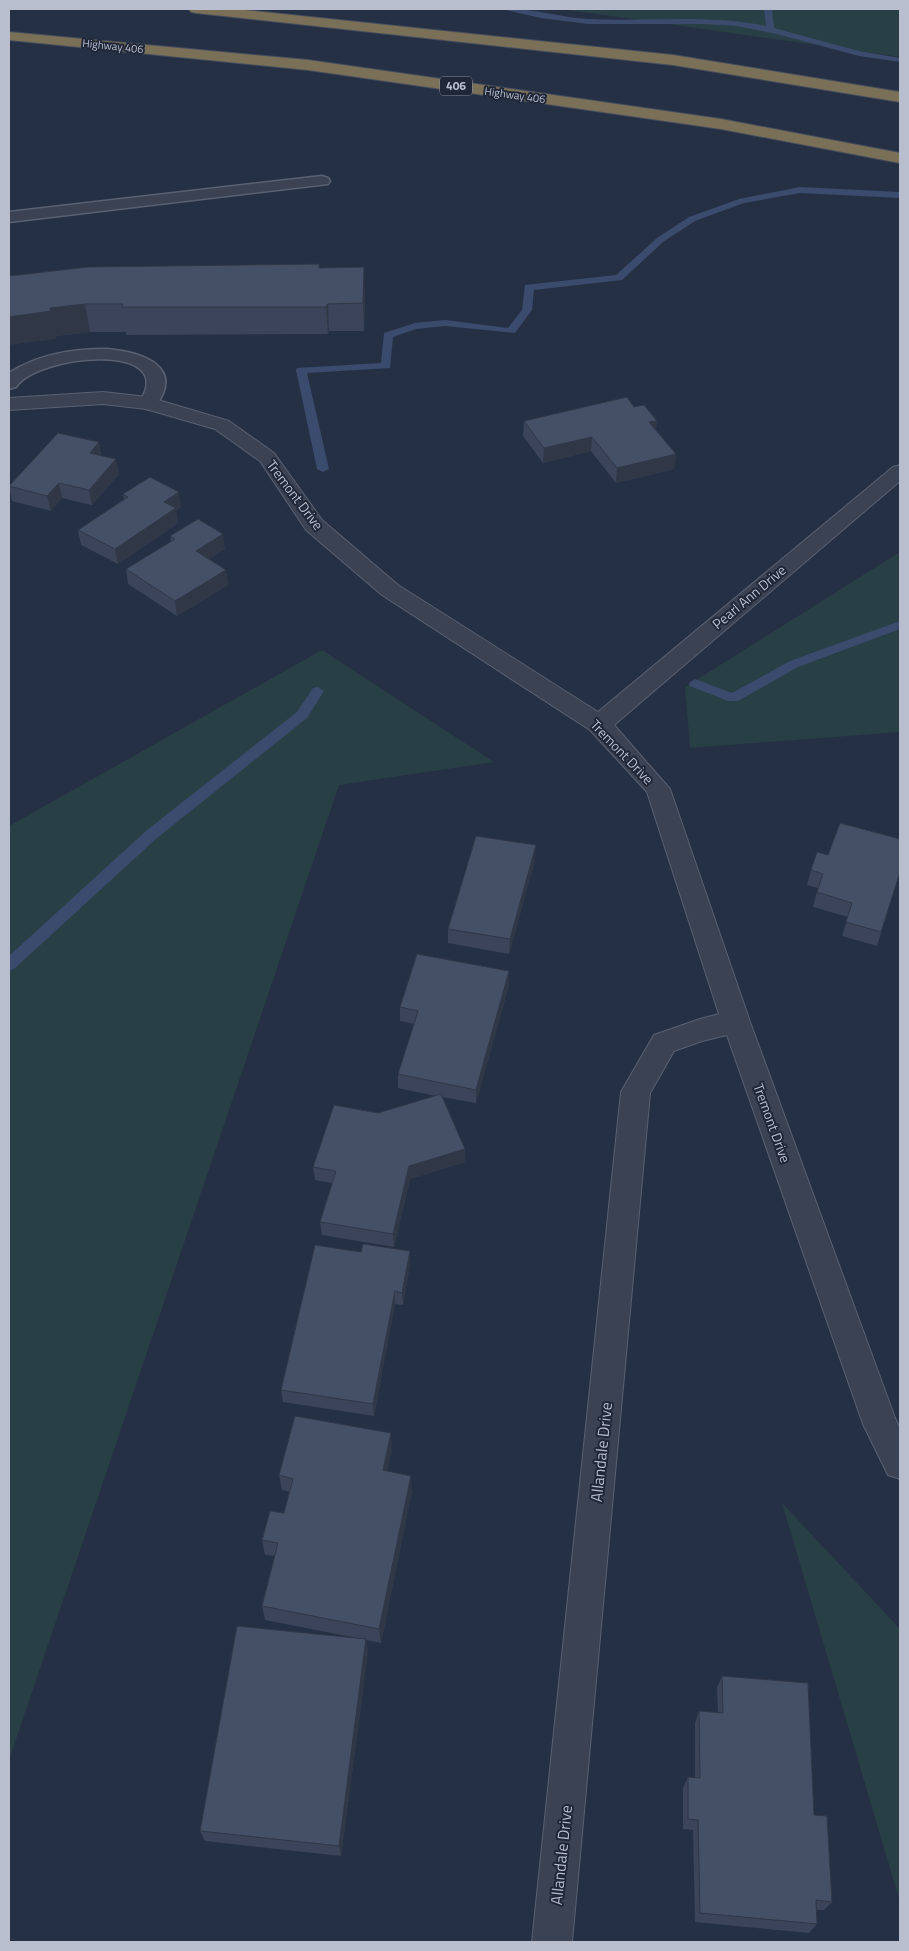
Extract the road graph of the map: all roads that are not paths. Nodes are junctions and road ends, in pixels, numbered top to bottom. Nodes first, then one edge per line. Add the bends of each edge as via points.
1 (196, 9) edge
2 (9, 36) edge
3 (900, 97) edge
4 (900, 158) edge
5 (322, 181) dead end
6 (9, 216) edge
7 (9, 383) edge
8 (9, 404) edge
9 (148, 404) junction
10 (900, 471) edge
11 (598, 724) junction
12 (736, 1022) junction
13 (900, 1463) edge
14 (552, 1942) edge

1 - 3 highway via 673,60
2 - 4 highway, Highway 406 / 406 via 308,65 721,124
5 - 6 lane
7 - 9 lane via 32,366 49,360 112,354 139,359 154,370 158,384
8 - 9 street, Tremont Drive via 103,398
9 - 11 street, Tremont Drive via 222,425 258,450 267,457 314,525 390,590
10 - 11 street, Pearl Ann Drive
11 - 12 street, Tremont Drive via 658,789
12 - 13 street, Tremont Drive via 880,1424
12 - 14 street, Allandale Drive via 664,1043 636,1092

